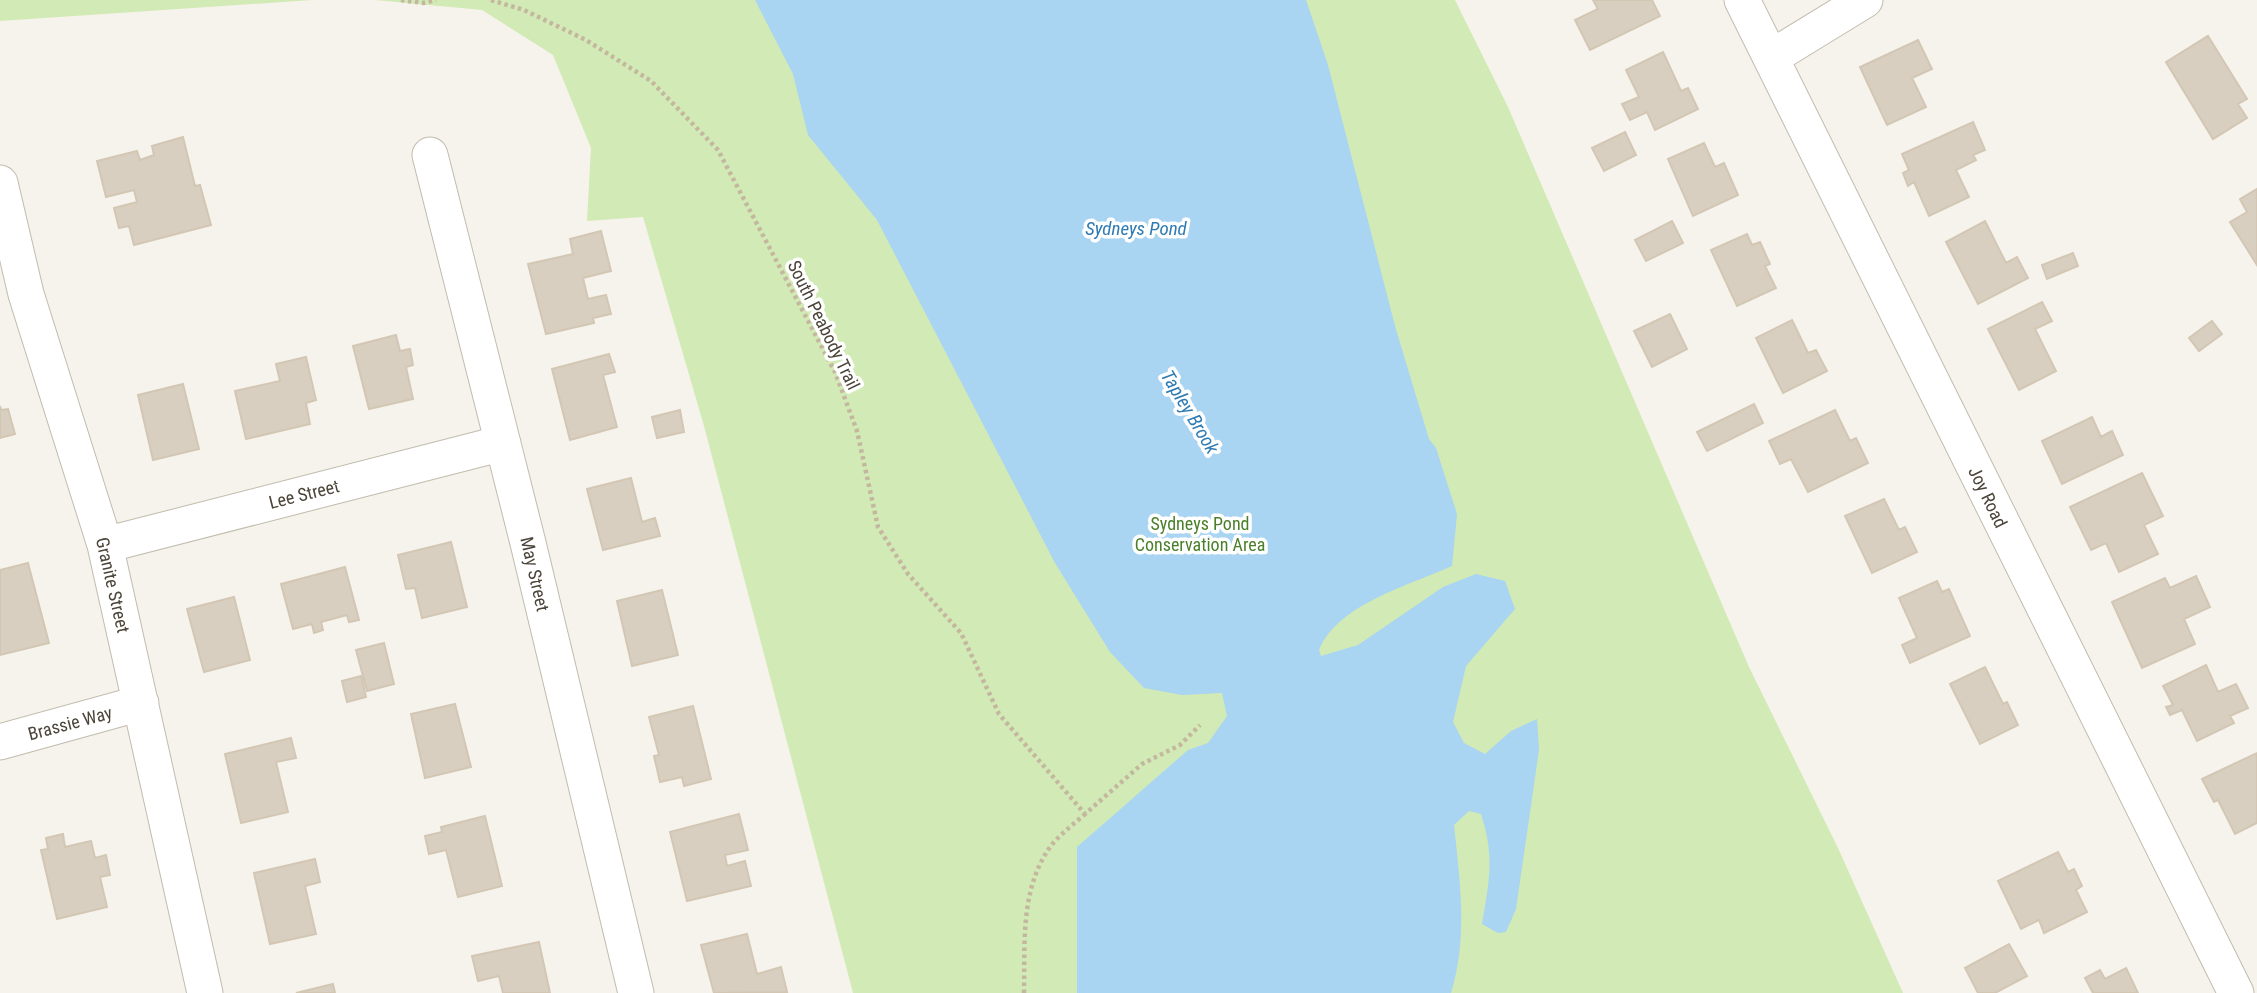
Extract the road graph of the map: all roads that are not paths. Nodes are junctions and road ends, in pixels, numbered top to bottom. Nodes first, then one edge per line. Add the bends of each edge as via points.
1 (1742, 0) edge
2 (1865, 0) edge
3 (1772, 57) junction
4 (430, 155) dead end
5 (0, 183) edge
6 (503, 443) junction
7 (105, 545) junction
8 (141, 703) junction
9 (0, 742) edge
10 (205, 993) edge
11 (636, 993) edge
12 (2236, 993) edge

1 - 3 street, Joy Road
2 - 3 street
3 - 12 street, Joy Road
4 - 6 street, May Street
5 - 7 street, Granite Street via 26,294
6 - 7 street, Lee Street
6 - 11 street, May Street
7 - 8 street, Granite Street
8 - 9 street, Brassie Way
8 - 10 street, Granite Street

